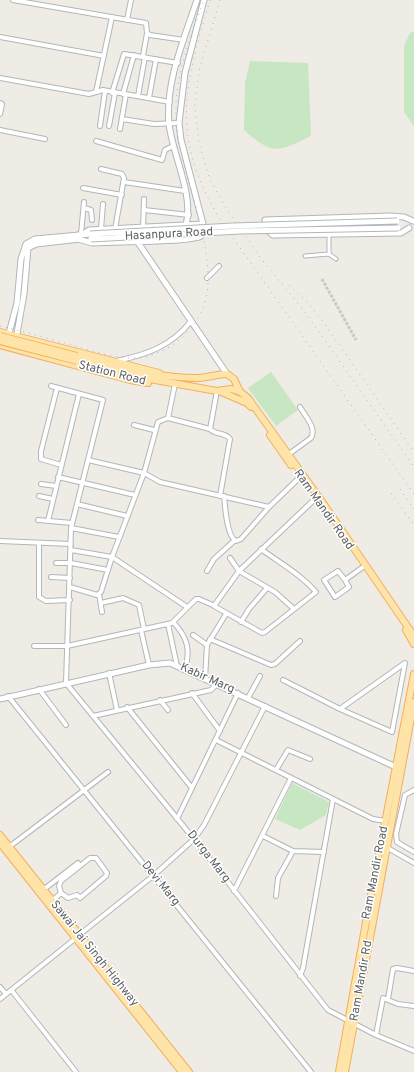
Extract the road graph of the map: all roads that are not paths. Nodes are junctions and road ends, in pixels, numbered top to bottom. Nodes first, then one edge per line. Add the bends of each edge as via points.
1 (14, 0) edge
2 (50, 0) edge
3 (131, 0) edge
4 (197, 0) edge
5 (204, 0) edge
6 (49, 6) junction
7 (112, 17) junction
8 (127, 20) junction
9 (147, 33) junction
10 (0, 37) edge
11 (184, 40) junction
12 (134, 55) junction
13 (104, 56) junction
14 (144, 57) junction
15 (156, 59) junction
16 (178, 63) junction
17 (0, 78) edge
18 (105, 91) junction
19 (96, 92) junction
20 (114, 93) junction
21 (124, 94) junction
22 (138, 96) junction
23 (149, 98) junction
24 (170, 102) junction
25 (0, 103) edge
26 (0, 114) edge
27 (122, 119) junction
28 (169, 123) junction
29 (179, 123) junction
30 (100, 126) dead end
31 (110, 126) dead end
32 (120, 129) dead end
33 (0, 130) edge
34 (45, 139) dead end
35 (96, 141) dead end
36 (173, 146) junction
37 (101, 169) dead end
38 (124, 182) junction
39 (82, 188) dead end
40 (185, 191) junction
41 (122, 195) junction
42 (144, 199) dead end
43 (84, 202) dead end
44 (103, 204) dead end
45 (84, 208) junction
46 (144, 210) junction
47 (189, 215) junction
48 (92, 220) dead end
49 (413, 221) edge
50 (203, 224) junction
51 (186, 225) junction
52 (140, 228) junction
53 (412, 228) edge
54 (101, 229) junction
55 (115, 229) junction
56 (329, 234) junction
57 (80, 235) junction
58 (91, 236) junction
59 (140, 243) junction
60 (329, 254) junction
61 (305, 256) dead end
62 (336, 259) dead end
63 (219, 266) dead end
64 (208, 278) dead end
65 (191, 321) junction
66 (0, 332) edge
67 (9, 334) junction
68 (16, 335) junction
69 (0, 336) edge
70 (0, 341) edge
71 (3, 346) edge
72 (14, 348) junction
73 (114, 361) junction
74 (227, 374) junction
75 (157, 378) junction
76 (166, 379) junction
77 (175, 384) junction
78 (51, 386) dead end
79 (57, 388) junction
80 (220, 391) junction
81 (240, 392) junction
82 (79, 394) junction
83 (300, 407) dead end
84 (168, 418) junction
85 (134, 425) dead end
86 (210, 429) junction
87 (154, 430) junction
88 (289, 454) junction
89 (88, 460) junction
90 (61, 465) junction
91 (144, 473) junction
92 (58, 477) junction
93 (300, 477) junction
94 (82, 483) junction
95 (41, 484) dead end
96 (56, 486) junction
97 (135, 495) junction
98 (39, 496) dead end
99 (222, 496) junction
100 (316, 498) junction
101 (53, 499) junction
102 (77, 504) junction
103 (269, 507) junction
104 (127, 516) junction
105 (38, 520) dead end
106 (48, 521) junction
107 (71, 526) junction
108 (119, 537) junction
109 (0, 541) edge
110 (234, 541) junction
111 (39, 543) junction
112 (71, 544) junction
113 (261, 549) junction
114 (71, 550) junction
115 (112, 557) junction
116 (230, 558) dead end
117 (56, 563) dead end
118 (70, 563) junction
119 (363, 567) junction
120 (108, 570) junction
121 (207, 571) dead end
122 (239, 571) junction
123 (51, 577) dead end
124 (70, 578) junction
125 (345, 580) junction
126 (70, 587) junction
127 (268, 588) junction
128 (99, 594) junction
129 (70, 600) junction
130 (101, 603) junction
131 (216, 606) junction
132 (187, 607) junction
133 (294, 609) junction
134 (102, 612) dead end
135 (226, 614) junction
136 (241, 622) junction
137 (174, 623) junction
138 (168, 624) junction
139 (142, 630) junction
140 (193, 635) dead end
141 (414, 636) edge
142 (210, 639) junction
143 (300, 641) dead end
144 (414, 644) edge
145 (207, 645) junction
146 (34, 646) dead end
147 (67, 646) junction
148 (149, 665) junction
149 (177, 666) junction
150 (185, 669) junction
151 (109, 674) junction
152 (414, 674) edge
153 (260, 676) dead end
154 (205, 678) junction
155 (283, 680) dead end
156 (66, 683) junction
157 (217, 684) junction
158 (39, 689) junction
159 (192, 693) junction
160 (238, 693) junction
161 (8, 696) junction
162 (248, 698) junction
163 (0, 699) edge
164 (160, 700) junction
165 (414, 702) edge
166 (266, 706) junction
167 (127, 707) junction
168 (340, 709) junction
169 (118, 710) junction
170 (168, 710) dead end
171 (94, 716) junction
172 (394, 724) junction
173 (66, 725) dead end
174 (406, 726) junction
175 (220, 731) junction
176 (216, 740) junction
177 (241, 753) junction
178 (310, 759) dead end
179 (398, 768) junction
180 (276, 770) junction
181 (108, 772) dead end
182 (291, 778) junction
183 (192, 788) junction
184 (84, 789) junction
185 (414, 790) edge
186 (333, 799) junction
187 (392, 816) junction
188 (400, 818) junction
189 (177, 819) junction
190 (386, 821) junction
191 (0, 835) edge
192 (263, 836) junction
193 (194, 839) junction
194 (0, 843) edge
195 (383, 846) junction
196 (7, 848) junction
197 (293, 851) junction
198 (324, 852) junction
199 (414, 852) edge
200 (0, 854) edge
201 (78, 863) dead end
202 (414, 863) edge
203 (152, 876) junction
204 (44, 890) junction
205 (234, 891) junction
206 (61, 893) junction
207 (276, 896) dead end
208 (52, 901) junction
209 (77, 937) junction
210 (414, 971) edge
211 (300, 976) junction
212 (0, 987) edge
213 (12, 990) junction
214 (6, 994) junction
215 (0, 999) edge
216 (388, 999) junction
217 (130, 1004) junction
218 (414, 1006) edge
219 (352, 1022) junction
220 (376, 1035) junction
221 (414, 1051) edge
222 (76, 1072) edge
223 (182, 1072) edge
224 (189, 1072) edge
225 (311, 1072) edge
226 (340, 1072) edge
227 (345, 1072) edge

1 - 6 street
2 - 6 street
3 - 8 street
4 - 11 street
5 - 29 street via 185,72
6 - 7 street
7 - 8 street
7 - 13 street
8 - 9 street via 146,23
9 - 11 street
9 - 14 street
10 - 13 street
11 - 16 street
12 - 14 street
12 - 20 street via 124,54
12 - 21 street
13 - 19 street
14 - 15 street
14 - 22 street
15 - 16 street
15 - 23 street
16 - 24 street
17 - 19 street via 89,94
18 - 19 street
18 - 20 street
18 - 30 street
20 - 21 street
20 - 31 street
21 - 22 street
21 - 27 street
22 - 23 street
23 - 24 street
24 - 28 street
25 - 26 street
27 - 28 street via 154,124
27 - 32 street
28 - 29 street
28 - 36 street
29 - 50 street
33 - 34 street
35 - 36 street via 162,160 165,150
36 - 40 street
37 - 38 street via 122,174
38 - 40 street
38 - 41 street
39 - 41 street
40 - 47 street
41 - 55 street
42 - 46 street
43 - 45 street
44 - 54 street
45 - 48 street via 91,210
45 - 57 street
46 - 47 street
46 - 52 street
47 - 51 street
49 - 56 street via 390,216 265,220 265,228 273,235
49 - 58 street, bridge via 233,226
50 - 51 street
50 - 59 street via 203,231 198,238
51 - 52 street
52 - 55 street
52 - 59 street
53 - 56 street via 401,233
53 - 58 street, Hasanpura Road, bridge
54 - 55 street
54 - 57 street via 89,230
56 - 60 street
57 - 58 street, Hasanpura Road
57 - 59 street via 92,243
57 - 67 street via 35,239 26,244 21,259 17,303
57 - 68 street, Hasanpura Road via 28,248 24,294
59 - 65 street
60 - 61 street
60 - 62 street
63 - 64 street
65 - 73 street via 183,332 158,349
65 - 74 street
66 - 67 main road
67 - 68 main road
67 - 71 street
68 - 72 street, Hasanpura Road
68 - 73 main road
69 - 75 main road, bridge
70 - 75 main road, bridge
71 - 72 main road, Station Road
72 - 76 main road, Station Road via 130,380 155,384
73 - 76 main road via 152,370
74 - 76 main road, Station Road via 199,379
74 - 81 main road, Ram Mandir Road via 234,379
75 - 76 main road
76 - 77 main road, Station Road
77 - 80 main road, Station Road
77 - 84 street
78 - 79 street
79 - 82 street
79 - 90 street via 41,459
80 - 81 main road via 231,389
80 - 86 street
80 - 93 main road, Ram Mandir Road via 248,403
81 - 88 main road, Ram Mandir Road via 248,398
82 - 89 street via 103,400
82 - 90 street
83 - 88 street via 314,434
84 - 86 street
84 - 87 street via 160,419
85 - 87 street
86 - 99 street via 212,432 227,435 230,439
87 - 91 street
88 - 141 main road, Ram Mandir Road
89 - 91 street
89 - 94 street
90 - 92 street
91 - 97 street
91 - 99 street via 160,482
92 - 94 street
92 - 96 street
93 - 100 main road, Ram Mandir Road
93 - 103 street
94 - 97 street
94 - 102 street
95 - 96 street
96 - 101 street
97 - 104 street
98 - 101 street
99 - 103 street
99 - 110 street
100 - 113 street
100 - 119 main road, Ram Mandir Road
101 - 106 street
102 - 104 street
102 - 107 street
103 - 110 street via 238,542
104 - 108 street
105 - 106 street
106 - 107 street
107 - 108 street
107 - 112 street
108 - 115 street
109 - 111 street
110 - 121 street via 214,559
111 - 112 street
111 - 129 street via 39,597 46,601
112 - 114 street
113 - 122 street
113 - 133 street via 290,568 316,592
114 - 115 street
114 - 118 street
115 - 120 street
115 - 132 street
116 - 122 street
117 - 118 street
118 - 120 street
118 - 124 street
119 - 125 street
119 - 144 main road, Ram Mandir Road
120 - 128 street
122 - 127 street
122 - 131 street via 226,587
123 - 124 street
124 - 126 street
125 - 125 street via 349,587 335,597 324,580 338,571
126 - 128 street via 85,593
126 - 129 street
127 - 133 street via 285,599
127 - 136 street
128 - 130 street
129 - 147 street
130 - 134 street
130 - 139 street via 124,598 139,605
131 - 132 street via 196,599
131 - 135 street
132 - 137 street
133 - 136 street via 262,633
135 - 136 street
135 - 142 street
137 - 138 street
137 - 150 street via 187,639
138 - 139 street
138 - 149 street
139 - 147 street
139 - 148 street
140 - 145 street
142 - 143 street via 271,665
142 - 145 street
145 - 154 street
146 - 147 street
147 - 156 street
148 - 149 street, Kabir Marg via 163,663
148 - 151 street, Kabir Marg
149 - 150 street, Kabir Marg
150 - 154 street, Kabir Marg
151 - 156 street, Kabir Marg
151 - 169 street
152 - 174 main road
153 - 162 street
154 - 157 street, Kabir Marg
155 - 168 street
156 - 158 street, Kabir Marg
156 - 171 street, Durga Marg
157 - 159 street via 211,690
157 - 160 street, Kabir Marg
158 - 161 street, Kabir Marg
158 - 173 street
159 - 164 street
159 - 175 street
160 - 162 street, Kabir Marg
160 - 175 street
161 - 163 street, Kabir Marg
161 - 184 street, Devi Marg
162 - 166 street, Kabir Marg
164 - 167 street
164 - 170 street
165 - 174 main road, Ram Mandir Rd
166 - 177 street
166 - 179 street, Kabir Marg
167 - 169 street
167 - 183 street
168 - 172 street via 390,733
168 - 172 street via 405,662
169 - 171 street
171 - 189 street, Durga Marg
172 - 174 street
174 - 179 main road, Ram Mandir Rd
175 - 176 street
176 - 177 street
176 - 183 street
177 - 180 street
177 - 193 street via 204,825
178 - 180 street via 288,750
179 - 187 main road, Ram Mandir Rd
179 - 190 main road, Ram Mandir Road
180 - 182 street
181 - 184 street
182 - 186 street
182 - 192 street
183 - 189 street
184 - 196 street
184 - 203 street, Devi Marg
185 - 188 street via 405,795
186 - 190 street via 373,819
186 - 198 street
187 - 188 street
187 - 195 main road, Ram Mandir Rd
188 - 199 street via 397,842
189 - 193 street, Durga Marg
190 - 195 main road, Ram Mandir Road
191 - 196 main road, Sawai Jai Singh Highway
192 - 197 street
192 - 205 street
193 - 203 street
193 - 205 street, Durga Marg
194 - 196 main road
195 - 202 street
195 - 219 main road, Ram Mandir Rd
196 - 200 street
196 - 204 main road, Sawai Jai Singh Highway
196 - 209 main road
197 - 198 street
197 - 207 street via 278,878
198 - 211 street
201 - 204 street
203 - 209 street
203 - 225 street, Devi Marg
204 - 208 main road, Sawai Jai Singh Highway
205 - 211 street, Durga Marg
206 - 206 street via 61,882 90,858 96,858 107,873 80,898 77,894 68,898
206 - 208 street
208 - 209 main road, Sawai Jai Singh Highway
209 - 213 street
209 - 217 main road
210 - 216 street via 397,968 393,970
211 - 219 street, Durga Marg via 328,1010
212 - 214 street
213 - 214 street
213 - 222 street
214 - 215 street
216 - 218 street via 398,1004
216 - 220 street via 383,998
217 - 223 main road
217 - 224 main road, Sawai Jai Singh Highway
219 - 220 street, Durga Marg
219 - 226 main road
219 - 227 main road, Ram Mandir Rd
220 - 221 street, Durga Marg

